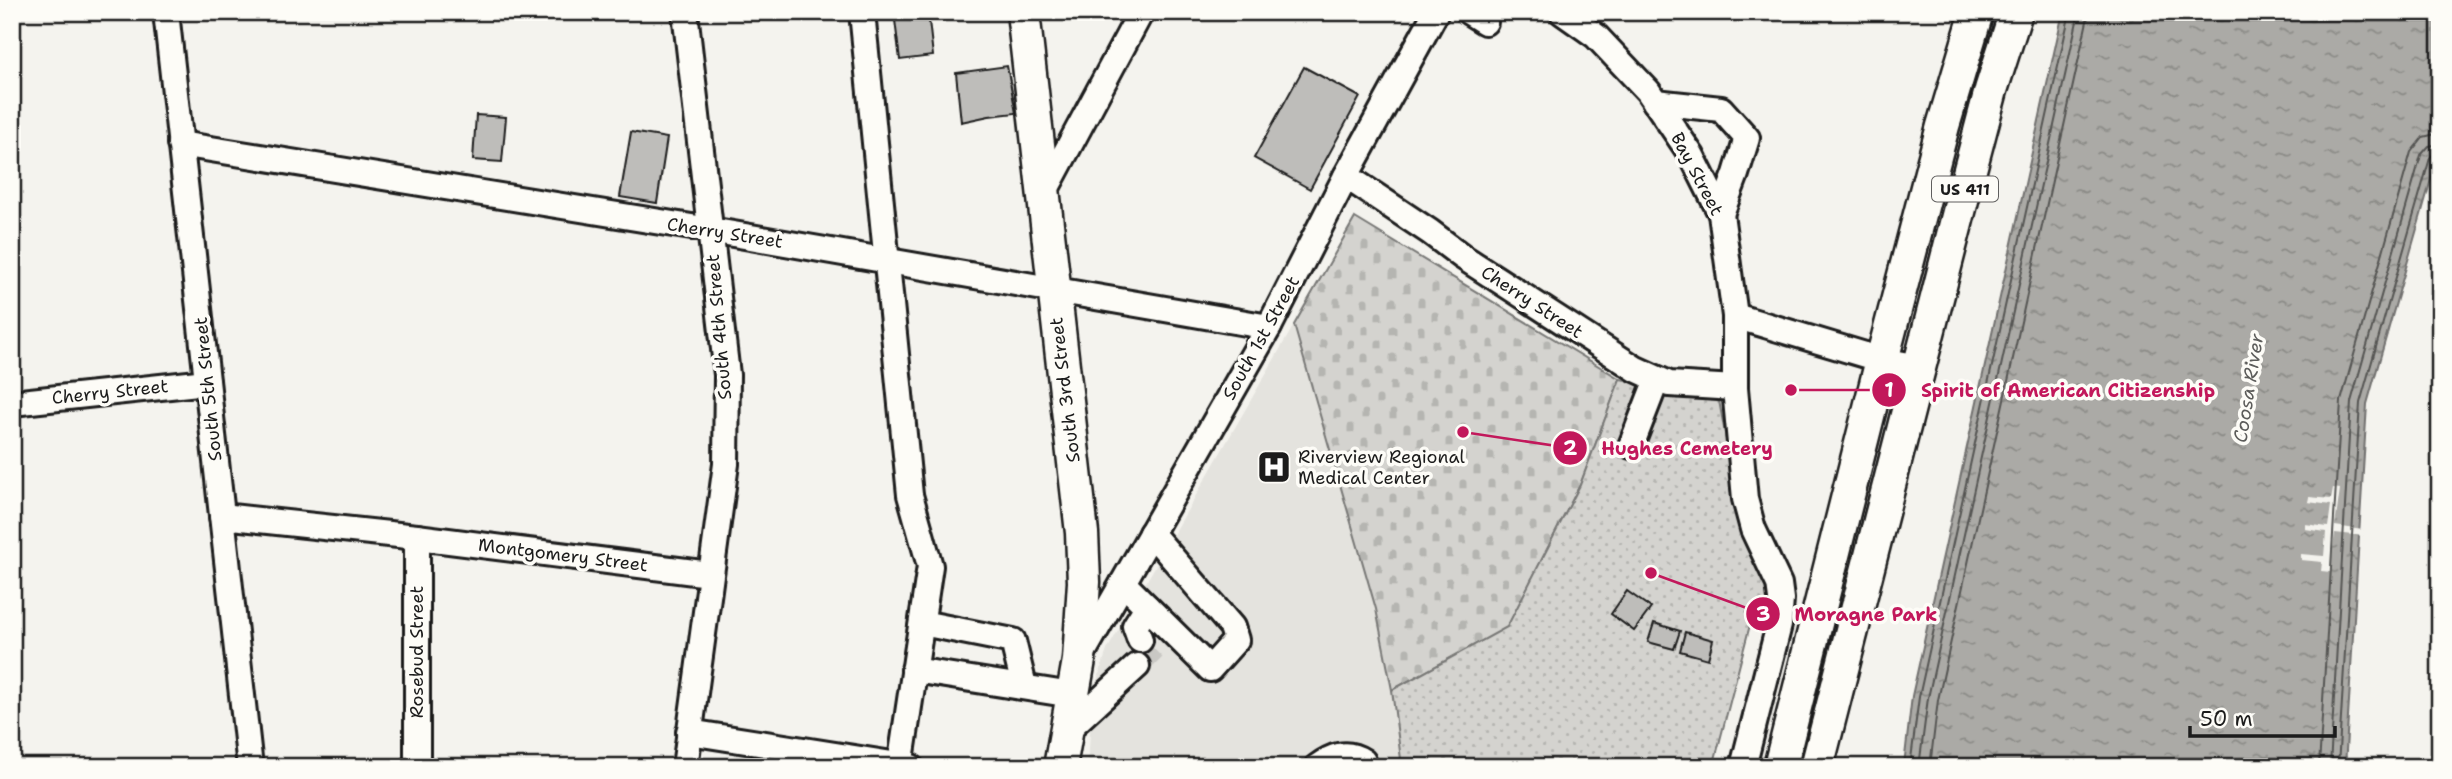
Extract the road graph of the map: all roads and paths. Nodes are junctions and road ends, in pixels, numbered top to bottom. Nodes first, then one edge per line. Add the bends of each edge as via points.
1 (166, 12) edge
2 (685, 12) edge
3 (862, 12) edge
4 (1023, 12) edge
5 (1141, 12) edge
6 (1436, 12) edge
7 (1562, 12) edge
8 (1977, 12) edge
9 (2015, 12) edge
10 (1655, 102) junction
11 (180, 144) junction
12 (1346, 176) junction
13 (1043, 195) junction
14 (1721, 214) junction
15 (710, 230) junction
16 (887, 260) junction
17 (1053, 288) junction
18 (1735, 316) junction
19 (1269, 327) junction
20 (1882, 360) junction
21 (1920, 367) junction
22 (1657, 379) junction
23 (207, 382) junction
24 (1735, 388) junction
25 (12, 403) edge
26 (1631, 446) dead end
27 (222, 516) junction
28 (1151, 533) junction
29 (417, 537) junction
30 (710, 574) junction
31 (1123, 583) junction
32 (1147, 607) junction
33 (922, 623) junction
34 (1140, 640) tunnel mouth
35 (1079, 660) junction
36 (1137, 666) tunnel mouth
37 (914, 670) junction
38 (1024, 687) junction
39 (1072, 695) junction
40 (689, 732) junction
41 (1065, 732) junction
42 (904, 766) edge
43 (250, 767) edge
44 (416, 767) edge
45 (685, 767) edge
46 (1060, 767) edge
47 (1317, 767) edge
48 (1364, 767) edge
49 (1743, 767) edge
50 (1780, 767) edge
51 (1817, 767) edge

1 - 11 street, South 5th Street
2 - 15 street, South 4th Street
3 - 16 street
4 - 13 main road, South 3rd Street
5 - 13 street
6 - 12 street, South 1st Street
7 - 10 street, Bay Street via 1596,36
8 - 20 main road, US 411
9 - 21 main road, US 411
10 - 14 street, Bay Street via 1692,156
10 - 14 street via 1721,109 1747,138
11 - 15 street, Cherry Street
11 - 23 street, South 5th Street
12 - 19 street, South 1st Street
12 - 22 street, Cherry Street via 1475,265
13 - 17 main road, South 3rd Street
14 - 18 street, Bay Street
15 - 16 street, Cherry Street
15 - 30 street, South 4th Street via 727,375 726,464
16 - 17 street, Cherry Street
16 - 33 street via 910,495 930,566
17 - 19 street, Cherry Street
17 - 35 main road, South 3rd Street via 1082,533
18 - 20 street
18 - 24 street, Bay Street
19 - 28 street, South 1st Street
20 - 21 street
20 - 50 main road, US 411
21 - 51 main road, US 411
22 - 24 street, Cherry Street via 1669,384
22 - 26 street
23 - 25 street, Cherry Street
23 - 27 street, South 5th Street
24 - 49 street, Bay Street via 1745,499 1781,599 1779,625
27 - 29 street, Montgomery Street
27 - 43 street, South 5th Street
28 - 31 street, South 1st Street
28 - 32 street via 1232,627 1236,640 1210,669 1168,635
29 - 30 street, Montgomery Street
29 - 44 street, Rosebud Street
30 - 40 street, South 4th Street
31 - 32 street
31 - 35 street, South 1st Street
32 - 34 street via 1135,626
33 - 37 street
33 - 38 street via 1013,641
35 - 39 main road, South 3rd Street
36 - 41 street
37 - 38 street
37 - 42 street
38 - 39 street
39 - 41 main road, South 3rd Street
40 - 42 street
40 - 45 street, South 4th Street
41 - 46 main road, South 3rd Street
47 - 48 street via 1341,754 1354,755

